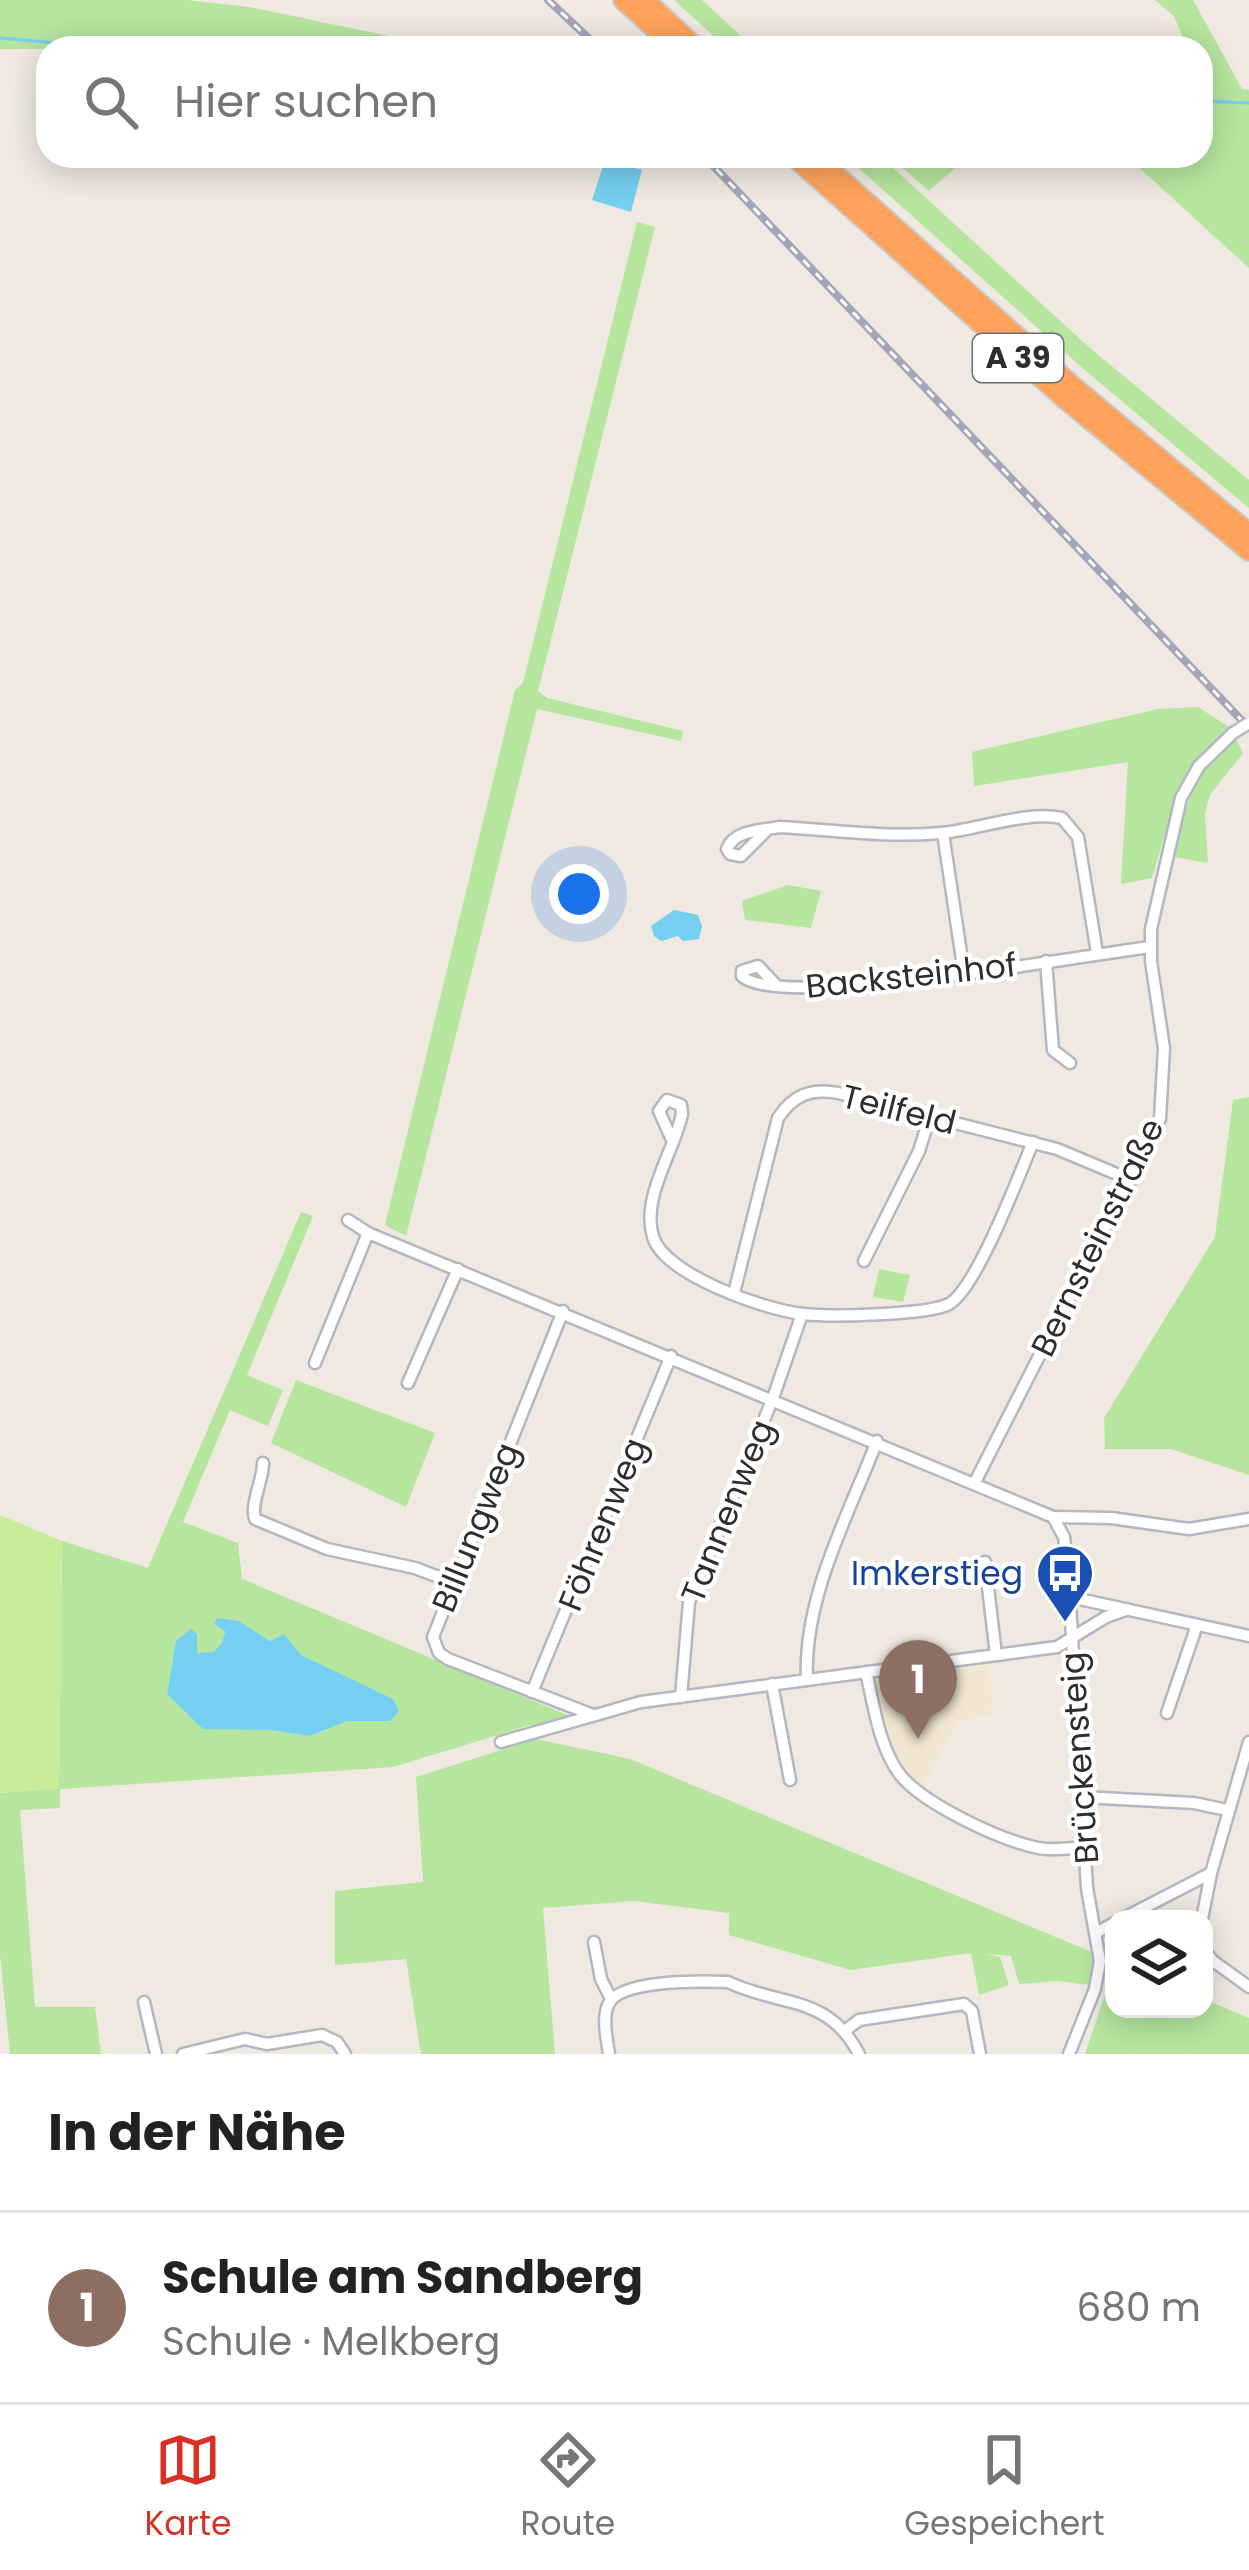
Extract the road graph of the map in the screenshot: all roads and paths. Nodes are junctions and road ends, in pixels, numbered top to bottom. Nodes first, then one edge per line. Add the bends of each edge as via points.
1 (623, 0) edge
2 (645, 0) edge
3 (663, 36) edge
4 (684, 36) edge
5 (807, 168) edge
6 (828, 168) edge
7 (1249, 533) edge
8 (1249, 551) edge
9 (1249, 723) edge
10 (768, 829) dead end
11 (943, 833) junction
12 (1150, 947) junction
13 (1097, 953) junction
14 (1046, 961) junction
15 (964, 973) junction
16 (777, 986) dead end
17 (1070, 1063) dead end
18 (930, 1116) junction
19 (673, 1142) dead end
20 (1033, 1142) junction
21 (1132, 1180) junction
22 (348, 1220) dead end
23 (368, 1233) junction
24 (863, 1261) dead end
25 (458, 1269) junction
26 (734, 1293) junction
27 (563, 1311) junction
28 (802, 1314) junction
29 (671, 1356) junction
30 (315, 1363) dead end
31 (408, 1383) dead end
32 (773, 1398) junction
33 (877, 1441) junction
34 (263, 1463) dead end
35 (976, 1482) junction
36 (1053, 1517) junction
37 (1249, 1519) edge
38 (986, 1562) dead end
39 (452, 1582) junction
40 (1070, 1597) junction
41 (1126, 1610) junction
42 (1197, 1625) junction
43 (1249, 1636) edge
44 (1072, 1640) junction
45 (996, 1655) junction
46 (866, 1672) junction
47 (807, 1680) junction
48 (772, 1684) junction
49 (532, 1693) junction
50 (682, 1697) junction
51 (1167, 1713) dead end
52 (596, 1716) junction
53 (501, 1742) dead end
54 (1249, 1742) edge
55 (790, 1780) dead end
56 (1082, 1796) junction
57 (1227, 1810) junction
58 (1086, 1847) junction
59 (1211, 1873) junction
60 (1140, 1910) edge
61 (1204, 1910) edge
62 (1105, 1928) edge
63 (1096, 1933) junction
64 (594, 1942) dead end
65 (1213, 1961) edge
66 (1249, 1987) edge
67 (610, 1999) junction
68 (144, 2002) dead end
69 (846, 2030) junction
70 (156, 2054) edge
71 (183, 2054) edge
72 (345, 2054) edge
73 (609, 2054) edge
74 (859, 2054) edge
75 (980, 2054) edge
76 (1069, 2054) edge

1 - 3 highway
2 - 4 highway
5 - 8 highway, A 39
6 - 7 highway, A 39
9 - 12 street, Bernsteinstraße, bridge via 1199,766 1181,798
10 - 11 street
11 - 13 street via 1050,815 1071,825
11 - 15 street
12 - 13 street, Backsteinhof
12 - 21 street, Bernsteinstraße via 1163,1101
13 - 14 street, Backsteinhof
14 - 15 street, Backsteinhof
14 - 17 street, Backsteinhof via 1053,1050
15 - 16 street, Backsteinhof
18 - 20 street, Teilfeld
18 - 24 street
18 - 26 street, Teilfeld via 823,1090 795,1098 778,1118
19 - 26 street via 651,1209 654,1240 674,1265
20 - 21 street, Teilfeld
20 - 28 street via 965,1287 949,1304
21 - 35 street, Bernsteinstraße
22 - 23 street
23 - 25 street
23 - 30 street
25 - 27 street
25 - 31 street
26 - 28 street
27 - 29 street
27 - 39 street, Billungweg
28 - 32 street, Tannenweg
29 - 32 street
29 - 49 street, Föhrenweg
32 - 33 street
32 - 50 street, Tannenweg via 689,1602
33 - 35 street
33 - 47 street via 824,1579
34 - 39 street via 255,1519 327,1549
35 - 36 street
36 - 37 street via 1189,1529
36 - 40 street via 1064,1537
38 - 45 street
39 - 49 street, Billungweg via 434,1628 439,1653
40 - 41 street
40 - 44 street, Brückensteig
41 - 42 street
41 - 44 street
42 - 43 street
42 - 51 street
44 - 45 street
44 - 56 street, Brückensteig
45 - 46 street
46 - 47 street
46 - 58 street via 890,1758 933,1804 1040,1848
47 - 48 street
48 - 50 street
48 - 55 street
49 - 52 street, Billungweg
50 - 52 street
52 - 53 street
54 - 57 street
56 - 57 street
56 - 58 street, Brückensteig
57 - 59 street
58 - 63 street, Brückensteig
59 - 60 street
59 - 61 street
62 - 63 street
63 - 76 street, Brückensteig via 1095,1989
64 - 67 street
65 - 66 street
67 - 69 street via 627,1988 728,1982 800,2002
67 - 73 street
68 - 70 street
69 - 74 street
69 - 75 street via 859,2020 964,2004
71 - 72 street via 245,2039 267,2044 322,2035

